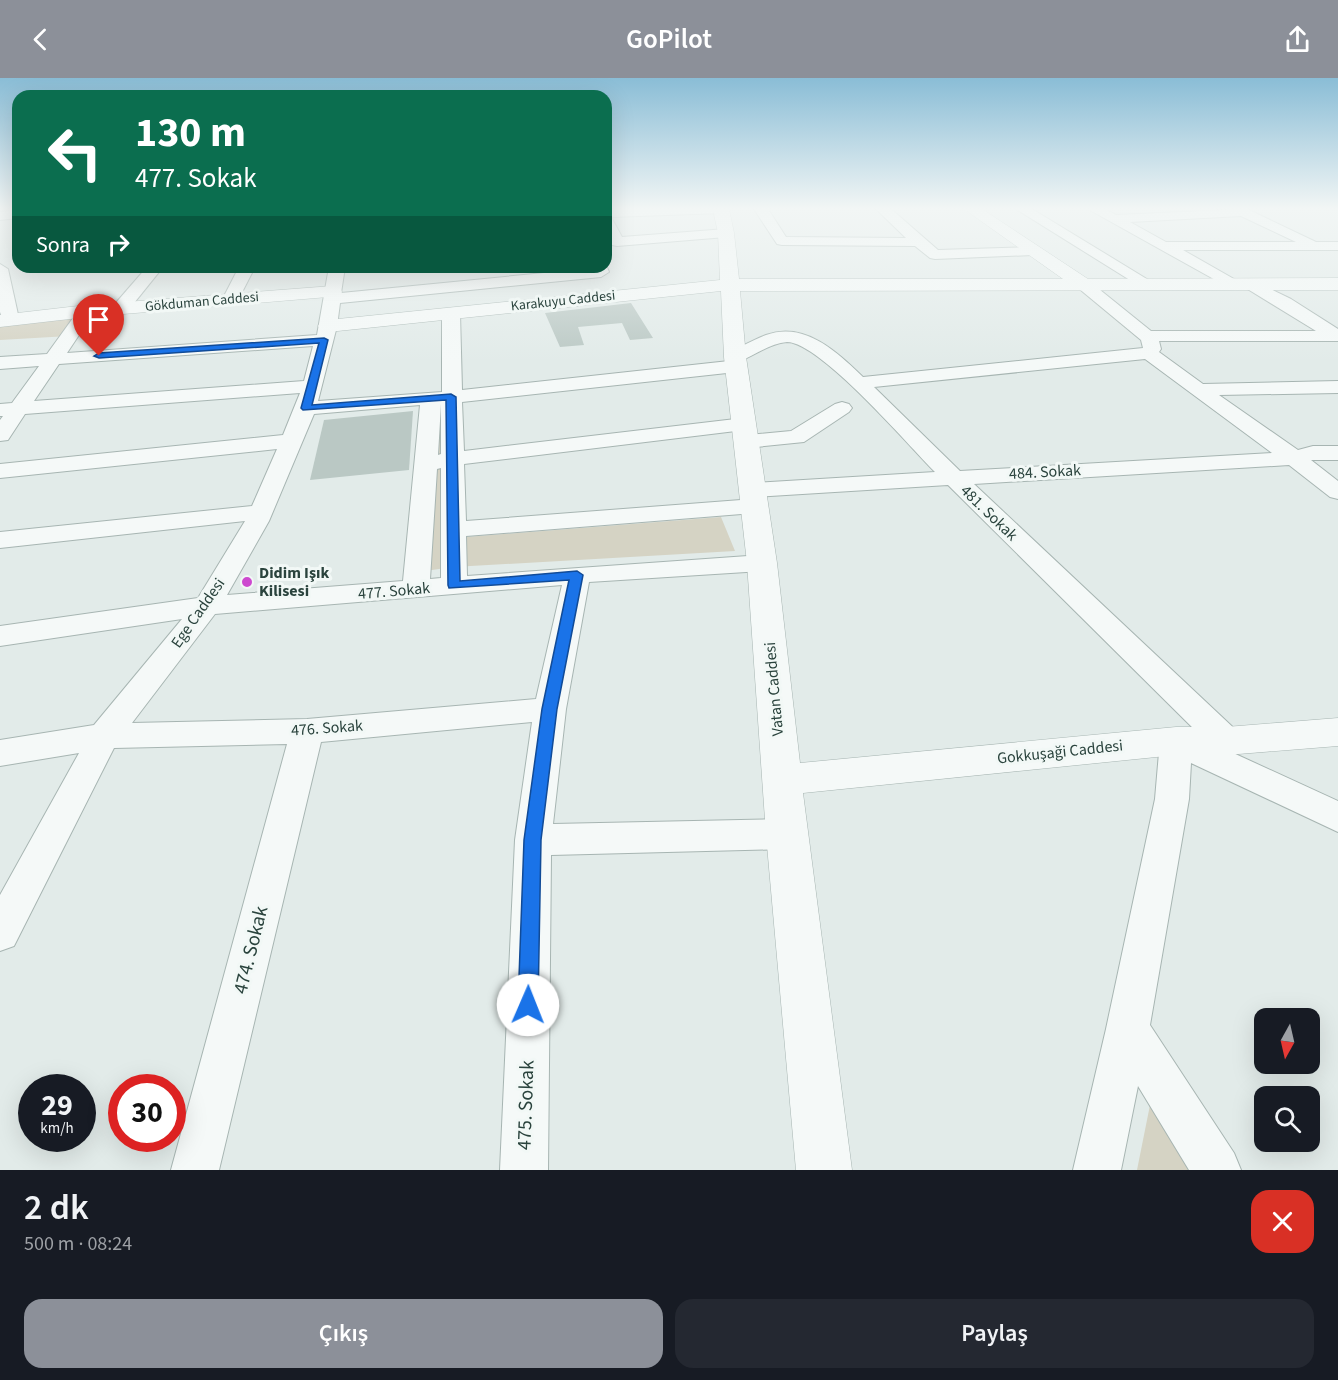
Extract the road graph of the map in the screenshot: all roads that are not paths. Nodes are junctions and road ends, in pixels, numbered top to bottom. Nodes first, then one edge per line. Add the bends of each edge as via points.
1 (726, 260) edge
2 (1047, 260) edge
3 (1107, 260) edge
4 (1192, 260) edge
5 (1, 272) edge
6 (150, 273) edge
7 (244, 273) edge
8 (538, 273) edge
9 (1057, 284) junction
10 (1083, 284) junction
11 (1147, 284) junction
12 (1241, 284) junction
13 (1338, 284) edge
14 (728, 285) junction
15 (334, 286) edge
16 (230, 300) junction
17 (120, 309) junction
18 (87, 311) junction
19 (451, 313) junction
20 (5, 320) edge
21 (326, 333) junction
22 (1338, 336) edge
23 (1148, 347) junction
24 (54, 359) junction
25 (735, 362) junction
26 (0, 363) edge
27 (859, 382) junction
28 (1338, 387) edge
29 (1197, 390) junction
30 (309, 397) junction
31 (441, 397) junction
32 (842, 408) dead end
33 (10, 409) edge
34 (745, 433) junction
35 (0, 435) edge
36 (291, 441) junction
37 (1338, 453) edge
38 (1295, 458) junction
39 (452, 459) junction
40 (426, 464) junction
41 (0, 471) edge
42 (953, 477) junction
43 (1338, 492) edge
44 (753, 498) junction
45 (261, 512) junction
46 (453, 530) junction
47 (0, 540) edge
48 (762, 563) junction
49 (577, 575) junction
50 (454, 585) junction
51 (416, 589) junction
52 (207, 606) junction
53 (0, 636) edge
54 (550, 709) junction
55 (307, 731) junction
56 (1338, 732) edge
57 (104, 736) junction
58 (1176, 741) junction
59 (1226, 741) junction
60 (0, 753) edge
61 (782, 780) junction
62 (1338, 817) edge
63 (787, 834) junction
64 (532, 840) junction
65 (5, 914) edge
66 (1128, 1029) junction
67 (195, 1170) edge
68 (524, 1170) edge
69 (824, 1170) edge
70 (1097, 1170) edge
71 (1217, 1170) edge

1 - 14 street, Vatan Caddesi
2 - 10 street
3 - 11 street
4 - 12 street
5 - 20 street
6 - 17 street
7 - 16 street
8 - 15 street
9 - 10 street, Karakuyu Caddesi
9 - 14 street, Karakuyu Caddesi
9 - 23 street via 1141,350
10 - 11 street, Karakuyu Caddesi
10 - 23 street
11 - 12 street, Karakuyu Caddesi
12 - 13 street, Karakuyu Caddesi
12 - 22 street via 1286,303
14 - 19 street, Karakuyu Caddesi
14 - 25 street, Vatan Caddesi
15 - 16 street, Gökduman Caddesi
15 - 21 street, Ege Caddesi
16 - 17 street, Gökduman Caddesi
17 - 18 street, Gökduman Caddesi
18 - 20 street, Gökduman Caddesi
18 - 24 street
19 - 21 street, Karakuyu Caddesi
19 - 31 street
21 - 24 street
21 - 30 street, Ege Caddesi
22 - 23 street
23 - 27 street
23 - 29 street
24 - 26 street
24 - 33 street
25 - 27 street, 481. Sokak via 773,339 788,337 805,340 832,357
25 - 31 street, 481. Sokak
25 - 34 street, Vatan Caddesi
27 - 42 street, 481. Sokak
28 - 29 street
29 - 38 street
30 - 31 street, 481. Sokak
30 - 33 street, 481. Sokak
30 - 36 street, Ege Caddesi
31 - 39 street
31 - 40 street
32 - 34 street via 796,437
33 - 35 street
34 - 39 street
34 - 44 street, Vatan Caddesi
36 - 41 street
36 - 45 street, Ege Caddesi
37 - 38 street, 484. Sokak via 1312,453
38 - 42 street, 484. Sokak
38 - 43 street
39 - 40 street
39 - 46 street
40 - 51 street
42 - 44 street, 484. Sokak
42 - 59 street, 481. Sokak
44 - 46 street, 484. Sokak
44 - 48 street, Vatan Caddesi
45 - 47 street
45 - 52 street, Ege Caddesi
46 - 50 street
48 - 49 street, 477. Sokak
48 - 61 street, Vatan Caddesi
49 - 50 street, 477. Sokak
49 - 54 street, 475. Sokak
50 - 51 street, 477. Sokak
51 - 52 street, 477. Sokak
52 - 53 street, 477. Sokak
52 - 57 street, Ege Caddesi
54 - 55 street, 476. Sokak
54 - 64 street, 475. Sokak
55 - 57 street, 476. Sokak
55 - 67 street, 474. Sokak
56 - 59 street, Gokkuşaği Caddesi
57 - 60 street, 476. Sokak
57 - 65 street, Ege Caddesi
58 - 59 street, Gokkuşaği Caddesi
58 - 61 street, Gokkuşaği Caddesi
58 - 62 street
58 - 66 street via 1172,799
61 - 63 street, Vatan Caddesi
63 - 64 street
63 - 69 street, Vatan Caddesi
64 - 68 street, 475. Sokak
66 - 70 street
66 - 71 street

